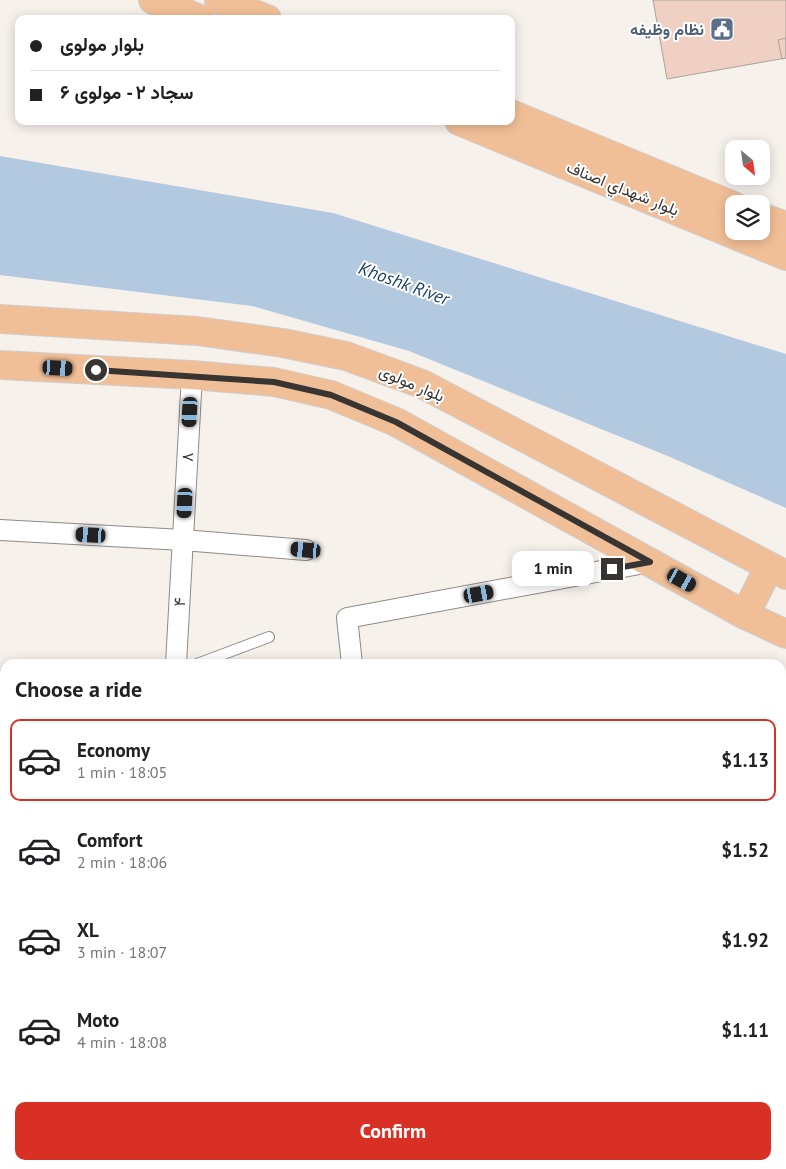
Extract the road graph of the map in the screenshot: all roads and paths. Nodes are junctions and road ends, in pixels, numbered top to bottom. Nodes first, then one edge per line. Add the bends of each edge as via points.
1 (153, 0) edge
2 (219, 0) edge
3 (190, 15) edge
4 (257, 15) edge
5 (515, 116) edge
6 (469, 125) edge
7 (725, 202) edge
8 (770, 220) edge
9 (786, 226) edge
10 (786, 256) edge
11 (0, 319) edge
12 (0, 365) edge
13 (192, 375) junction
14 (0, 530) edge
15 (183, 540) junction
16 (306, 550) dead end
17 (650, 562) junction
18 (777, 571) edge
19 (745, 615) junction
20 (786, 634) edge
21 (270, 638) dead end
22 (176, 659) edge
23 (211, 659) edge
24 (351, 659) edge

1 - 3 main road
2 - 4 main road
5 - 7 main road, بلوار شهداي اصناف
6 - 10 main road, بلوار شهداي اصناف
8 - 9 main road
11 - 18 main road, بلوار مولوی via 197,331 346,356 422,384
12 - 13 main road
13 - 15 street, ۸
13 - 17 main road via 274,382 331,395 396,422
14 - 15 street
15 - 16 street
15 - 22 street, ۴
17 - 19 main road
17 - 24 street via 347,618
18 - 19 main road
19 - 20 main road
21 - 23 lane

